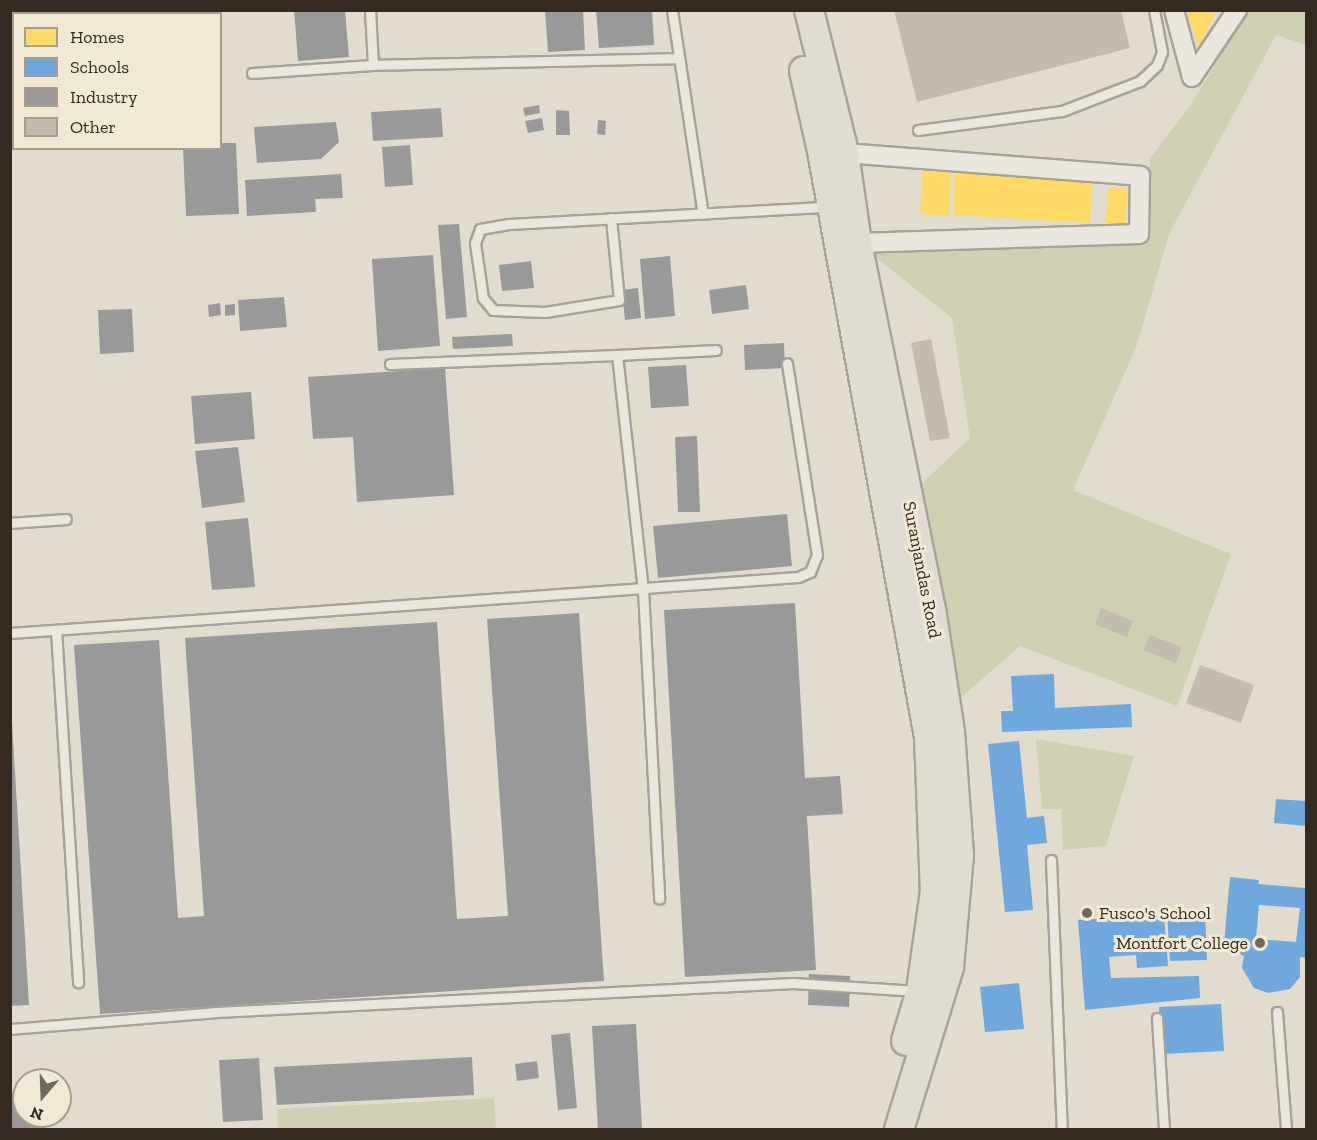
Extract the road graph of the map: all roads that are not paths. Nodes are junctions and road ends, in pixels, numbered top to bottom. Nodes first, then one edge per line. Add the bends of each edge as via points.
1 (370, 10) edge
2 (672, 10) edge
3 (791, 10) edge
4 (809, 10) edge
5 (1154, 10) edge
6 (1174, 10) edge
7 (1238, 10) edge
8 (679, 58) junction
9 (373, 65) junction
10 (252, 73) dead end
11 (918, 130) dead end
12 (844, 153) junction
13 (841, 206) junction
14 (703, 214) junction
15 (611, 218) junction
16 (856, 243) junction
17 (716, 350) dead end
18 (616, 355) junction
19 (787, 363) dead end
20 (390, 364) dead end
21 (66, 519) dead end
22 (10, 524) edge
23 (643, 589) junction
24 (56, 630) junction
25 (10, 633) edge
26 (1051, 860) dead end
27 (659, 899) dead end
28 (78, 981) dead end
29 (921, 991) junction
30 (1277, 1012) dead end
31 (1157, 1018) dead end
32 (10, 1029) edge
33 (879, 1130) edge
34 (898, 1130) edge
35 (1062, 1130) edge
36 (1164, 1130) edge
37 (1286, 1130) edge

1 - 9 lane
2 - 8 lane
3 - 13 main road, Suranjandas Road
4 - 12 main road, Suranjandas Road
5 - 11 lane via 1161,52 1157,64 1140,81 1062,111
6 - 7 street via 1192,77
8 - 9 lane
8 - 14 lane
9 - 10 lane
12 - 13 main road, Suranjandas Road
12 - 16 street via 1140,176 1139,234
13 - 14 lane
13 - 16 main road, Suranjandas Road
13 - 29 main road, Suranjandas Road via 929,737 935,891
14 - 15 lane
15 - 15 lane via 480,229 475,243 483,298 493,310 544,312 619,300
16 - 34 main road, Suranjandas Road via 932,620 950,732 959,855 949,967
17 - 18 lane
18 - 20 lane
18 - 23 lane
19 - 23 lane via 817,555 815,566 798,577
21 - 22 lane
23 - 24 lane
23 - 27 lane
24 - 25 lane
24 - 28 lane
26 - 35 lane
29 - 32 lane via 793,983 216,1012
29 - 33 main road, Suranjandas Road
30 - 37 lane
31 - 36 lane

